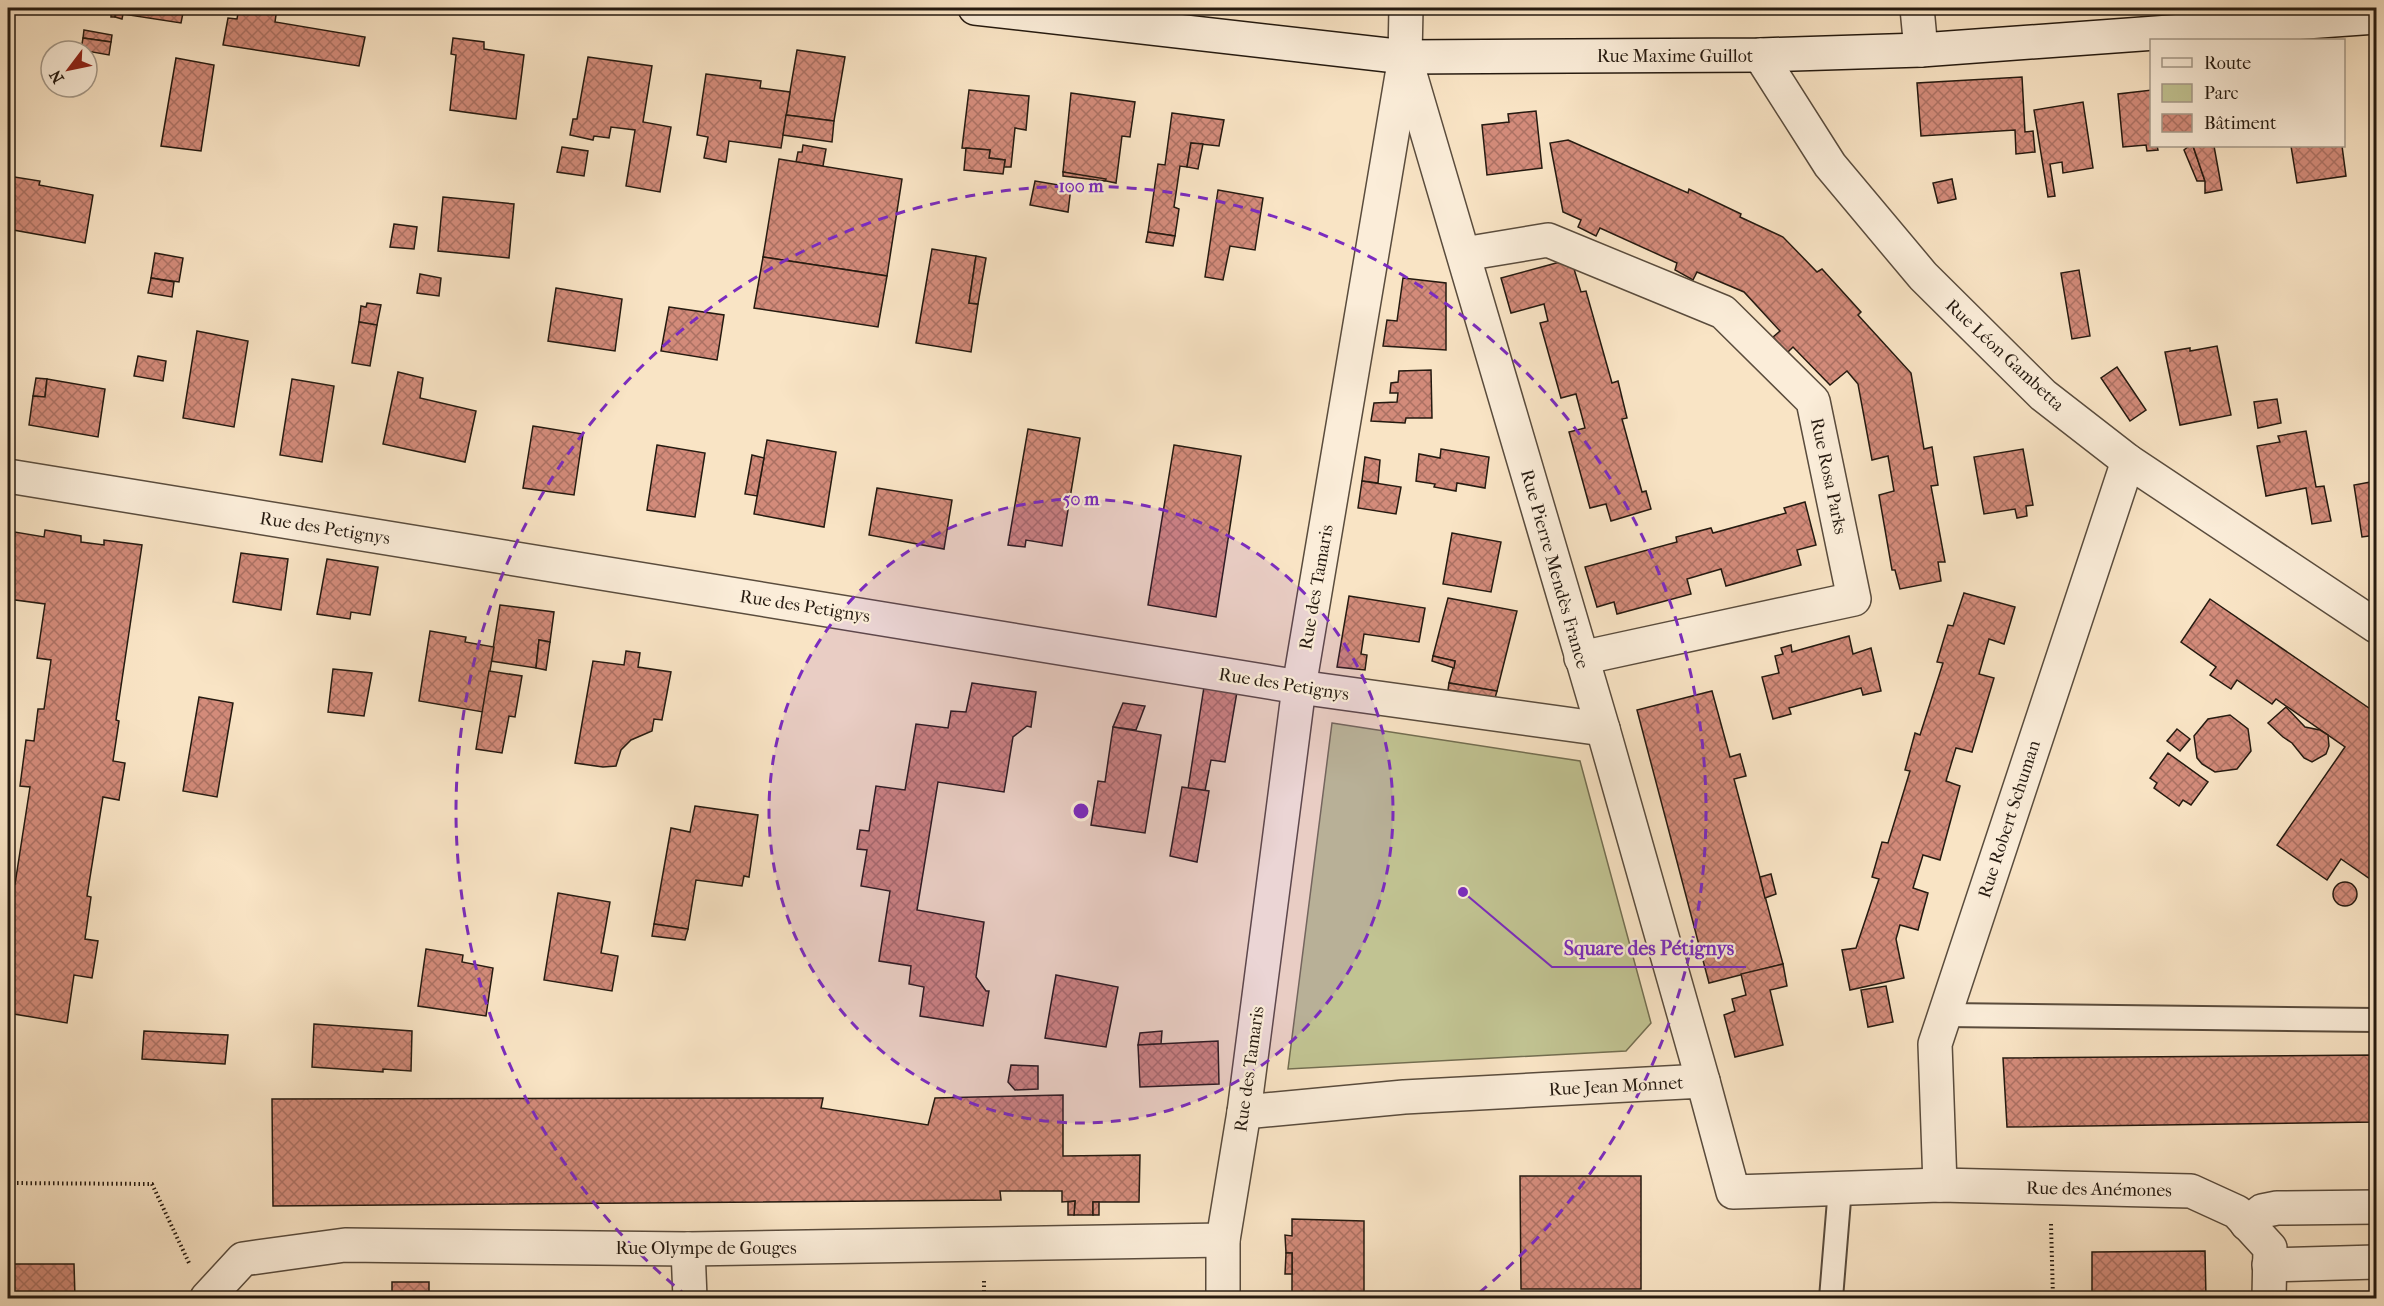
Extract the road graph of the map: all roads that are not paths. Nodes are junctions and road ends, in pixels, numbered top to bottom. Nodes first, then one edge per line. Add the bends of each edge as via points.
1 (975, 8) edge
2 (1406, 8) edge
3 (1917, 8) edge
4 (2376, 17) edge
5 (1921, 50) junction
6 (1760, 55) junction
7 (1405, 57) junction
8 (1464, 254) junction
9 (2128, 461) junction
10 (8, 476) edge
11 (2376, 626) edge
12 (1581, 658) junction
13 (1299, 687) junction
14 (1603, 729) junction
15 (1945, 1015) junction
16 (2376, 1020) edge
17 (1703, 1081) junction
18 (1244, 1112) junction
19 (1940, 1185) junction
20 (1840, 1188) junction
21 (2376, 1207) edge
22 (2247, 1224) junction
23 (1223, 1240) junction
24 (688, 1249) junction
25 (2269, 1256) junction
26 (2376, 1262) edge
27 (207, 1299) edge
28 (690, 1299) edge
29 (1223, 1299) edge
30 (1831, 1299) edge
31 (2269, 1299) edge

1 - 7 street, Rue Maxime Guillot
2 - 7 street
3 - 5 street
4 - 5 street, Rue Maxime Guillot
5 - 6 street, Rue Maxime Guillot
6 - 7 street, Rue Maxime Guillot
6 - 9 street, Rue Léon Gambetta via 1830,165 1923,276 2043,395
7 - 8 street, Rue Pierre Mendès France
7 - 13 street, Rue des Tamaris
8 - 12 street, Rue Pierre Mendès France
8 - 12 street, Rue Rosa Parks via 1548,240 1723,312 1813,401 1854,599
9 - 11 street, Rue Léon Gambetta
9 - 15 street, Rue Robert Schuman
10 - 13 street, Rue des Petignys
12 - 14 street, Rue Pierre Mendès France
13 - 14 street, Rue des Petignys
13 - 18 street, Rue des Tamaris
14 - 17 street, Rue Pierre Mendès France
15 - 16 lane
15 - 19 street, Rue Robert Schuman via 1935,1044
17 - 18 street, Rue Jean Monnet via 1404,1097
17 - 20 street, Rue Jean Monnet via 1733,1192
18 - 23 street, Rue des Tamaris
19 - 20 street, Rue Jean Monnet
19 - 22 street, Rue des Anémones via 2191,1191 2237,1212
20 - 30 lane
21 - 22 street via 2277,1208 2262,1211
22 - 25 street, Rue des Anémones
23 - 24 street, Rue Olympe de Gouges
23 - 29 street, Rue des Tamaris
24 - 27 street, Rue Olympe de Gouges via 345,1245 243,1259
24 - 28 street
25 - 26 street
25 - 31 street

